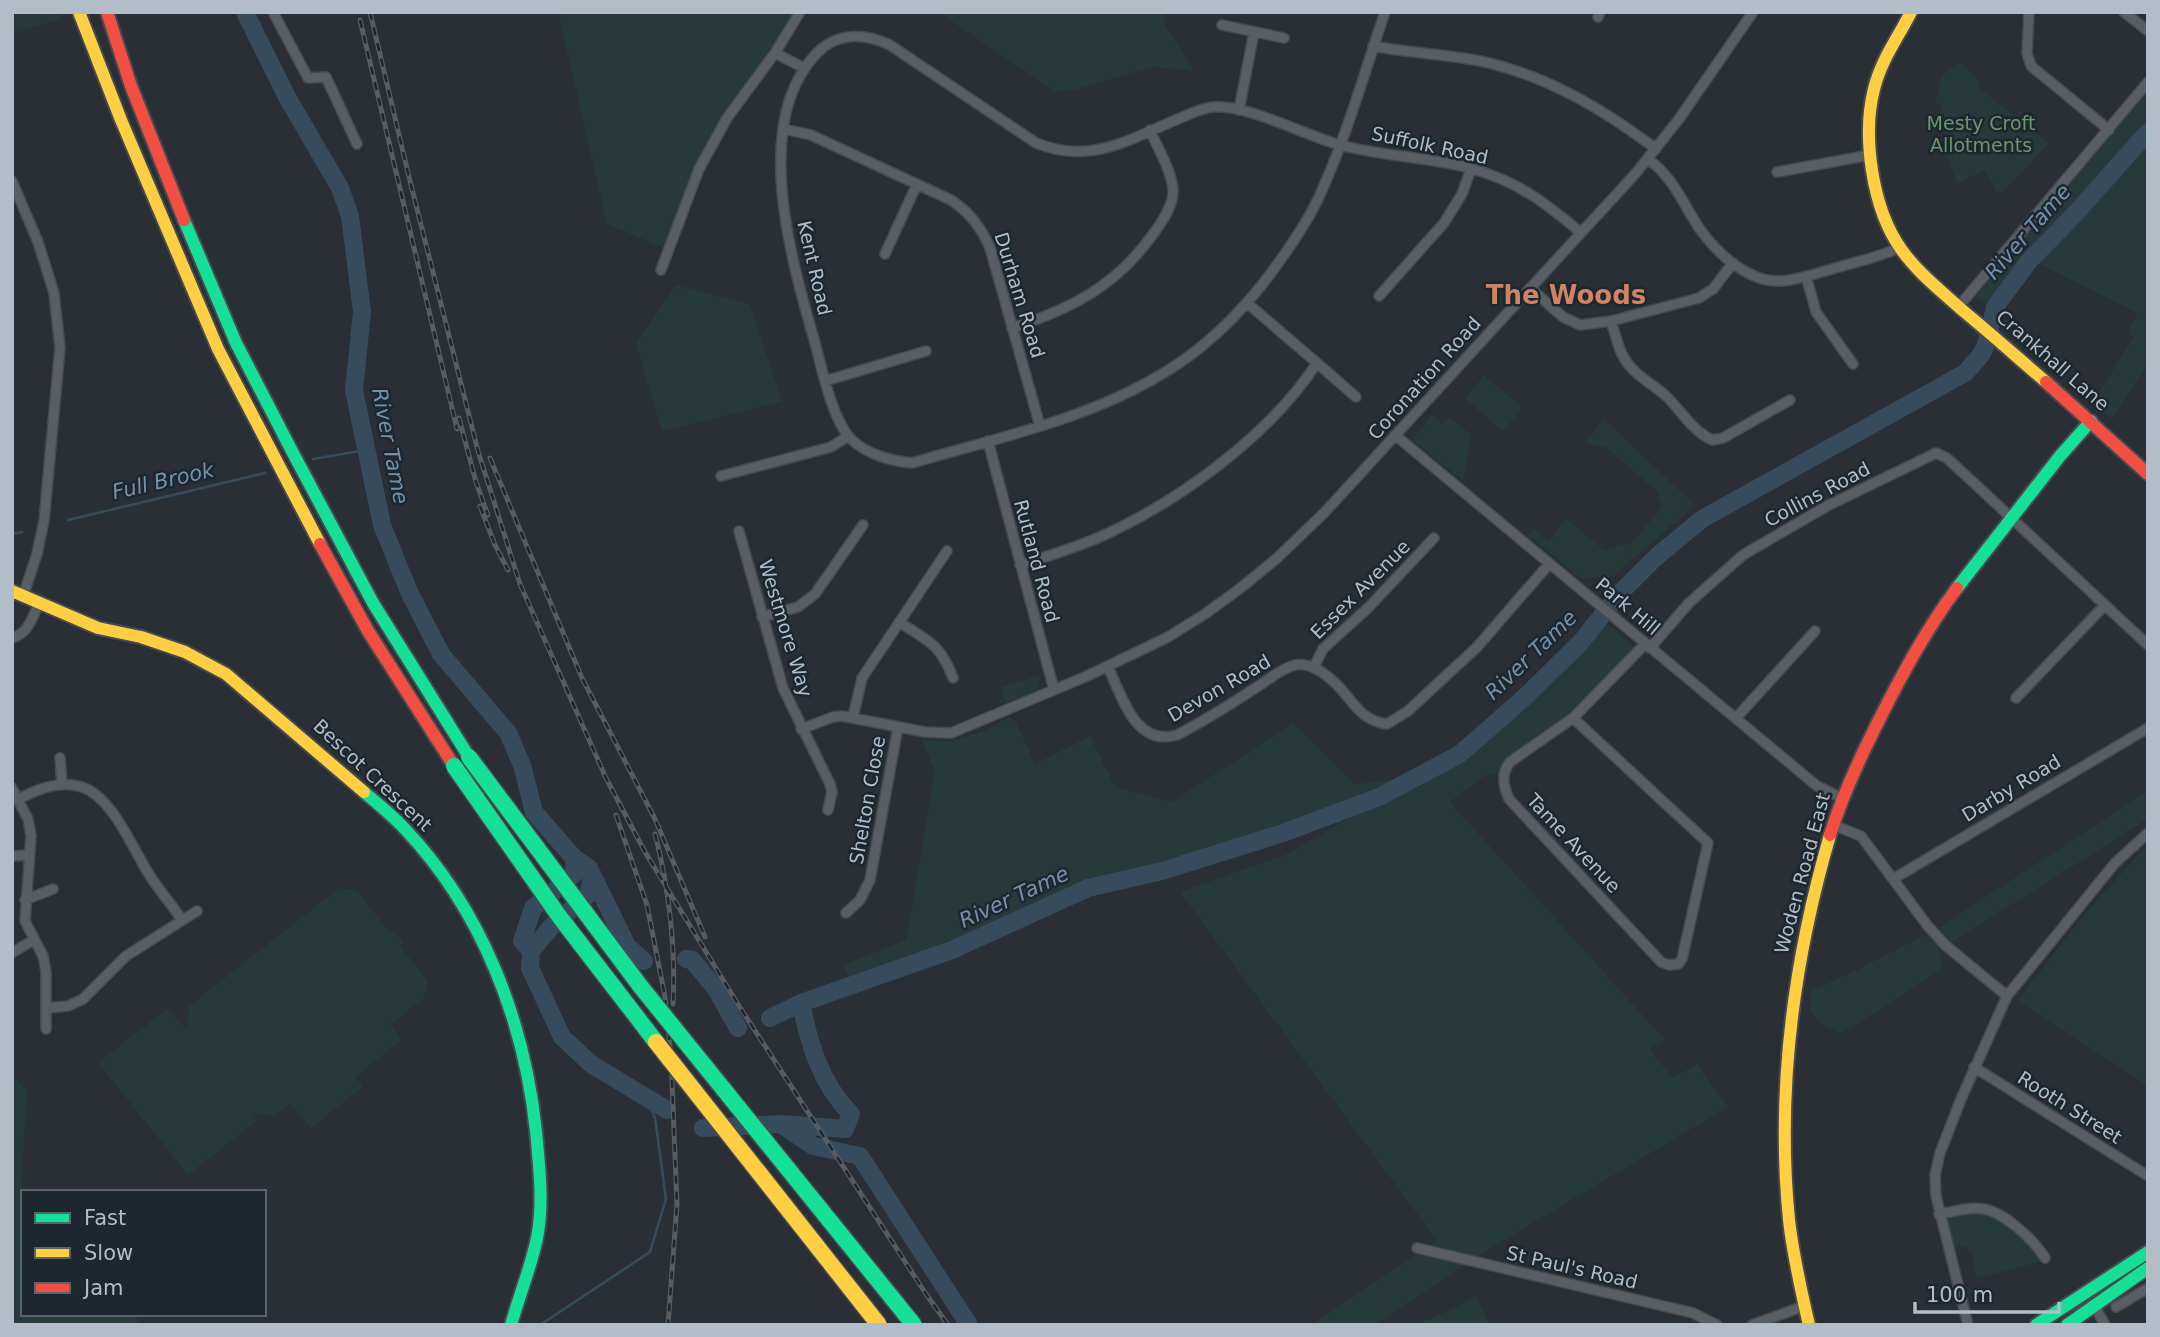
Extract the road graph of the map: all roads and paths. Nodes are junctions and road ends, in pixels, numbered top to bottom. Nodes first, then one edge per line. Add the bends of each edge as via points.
1 (79, 12) edge
2 (85, 12) edge
3 (107, 12) edge
4 (273, 12) edge
5 (800, 12) edge
6 (1385, 12) edge
7 (1753, 12) edge
8 (1911, 12) edge
9 (2029, 12) edge
10 (2124, 12) edge
11 (1222, 25) dead end
12 (2148, 31) edge
13 (1254, 32) junction
14 (1284, 38) dead end
15 (1373, 47) junction
16 (775, 53) junction
17 (804, 68) junction
18 (2148, 82) edge
19 (109, 90) junction
20 (1238, 110) junction
21 (784, 129) junction
22 (1150, 130) junction
23 (2109, 130) junction
24 (357, 144) dead end
25 (1340, 145) junction
26 (1656, 149) junction
27 (1870, 155) junction
28 (1648, 159) junction
29 (1471, 169) junction
30 (1777, 172) dead end
31 (12, 181) edge
32 (917, 184) junction
33 (1580, 232) junction
34 (1900, 247) junction
35 (885, 254) dead end
36 (1732, 263) junction
37 (661, 270) dead end
38 (1806, 276) junction
39 (1530, 288) junction
40 (1379, 296) dead end
41 (1247, 303) junction
42 (1959, 306) junction
43 (1611, 321) junction
44 (1013, 328) junction
45 (926, 351) dead end
46 (1317, 363) junction
47 (1853, 364) dead end
48 (825, 380) junction
49 (1356, 397) dead end
50 (1790, 400) dead end
51 (2091, 421) junction
52 (1040, 426) junction
53 (1395, 435) junction
54 (849, 436) junction
55 (988, 441) junction
56 (2148, 474) edge
57 (721, 476) dead end
58 (2011, 519) junction
59 (863, 525) dead end
60 (738, 531) dead end
61 (1434, 538) dead end
62 (947, 551) dead end
63 (1549, 564) junction
64 (1020, 565) junction
65 (25, 597) edge
66 (2105, 605) junction
67 (762, 617) junction
68 (899, 622) junction
69 (1815, 631) dead end
70 (12, 638) edge
71 (2148, 645) edge
72 (1648, 646) junction
73 (1108, 667) junction
74 (1314, 667) junction
75 (953, 678) dead end
76 (1054, 690) junction
77 (2016, 698) dead end
78 (853, 717) junction
79 (1573, 718) junction
80 (1736, 718) junction
81 (898, 727) junction
82 (2148, 728) edge
83 (801, 729) junction
84 (60, 758) dead end
85 (62, 785) junction
86 (12, 788) edge
87 (1842, 798) junction
88 (19, 799) junction
89 (828, 810) dead end
90 (1833, 825) junction
91 (2148, 833) edge
92 (28, 855) junction
93 (12, 856) edge
94 (1893, 879) junction
95 (53, 889) dead end
96 (25, 900) junction
97 (197, 911) dead end
98 (846, 913) dead end
99 (182, 920) junction
100 (33, 940) junction
101 (12, 953) edge
102 (2007, 996) junction
103 (47, 1008) junction
104 (46, 1030) dead end
105 (1974, 1067) junction
106 (2148, 1176) edge
107 (1939, 1214) junction
108 (1417, 1248) dead end
109 (2148, 1252) edge
110 (2045, 1258) dead end
111 (2146, 1279) edge
112 (2094, 1305) junction
113 (1804, 1306) junction
114 (2116, 1307) dead end
115 (511, 1325) edge
116 (879, 1325) edge
117 (914, 1325) edge
118 (1717, 1325) edge
119 (1752, 1325) edge
120 (1809, 1325) edge
121 (1968, 1325) edge
122 (2036, 1325) edge
123 (2067, 1325) edge
124 (2105, 1325) edge

1 - 19 main road
2 - 19 main road
3 - 117 main road, bridge via 174,199 236,343 373,603 469,757 641,987
4 - 24 street via 308,78 326,77
5 - 16 street
6 - 15 street, Kent Road
7 - 26 street, Coronation Road
8 - 27 main road, Crankhall Lane via 1879,70 1869,119
9 - 23 street via 2027,53 2031,66
10 - 12 street
11 - 13 street
13 - 14 street
13 - 20 street
15 - 25 street, Kent Road
15 - 26 street via 1481,61 1547,81 1620,122
16 - 17 street
16 - 37 street via 738,102 699,169
17 - 21 street, Kent Road via 788,100
17 - 22 street, Kent Road via 825,45 863,36 902,51 1051,149 1096,151
18 - 23 street
19 - 116 main road, bridge via 218,349 368,631 492,823 615,990
20 - 22 street, Kent Road via 1211,107
20 - 25 street, Kent Road
21 - 32 street, Durham Road via 811,135
21 - 48 street, Kent Road via 783,211
22 - 44 street via 1173,191 1169,210 1152,237 1095,292
23 - 42 street
25 - 29 street, Suffolk Road
25 - 41 street, Kent Road via 1310,215
26 - 28 street, Coronation Road
27 - 30 street
27 - 34 main road, Crankhall Lane via 1878,197
28 - 33 street, Coronation Road
28 - 36 street via 1671,179 1700,230
29 - 33 street, Suffolk Road via 1524,190
29 - 40 street via 1444,223
31 - 65 street via 54,293 60,348 44,521
32 - 35 street
32 - 44 street, Durham Road via 951,200 976,222 990,248
33 - 39 street, Coronation Road
34 - 38 street
34 - 42 main road, Crankhall Lane via 1926,278
36 - 38 street via 1772,281
36 - 43 street via 1713,289 1699,298
38 - 47 street via 1816,312
39 - 43 street via 1571,322
39 - 53 street, Coronation Road
41 - 46 street
41 - 52 street, Kent Road via 1216,335 1165,373 1113,399
42 - 51 main road, Crankhall Lane
43 - 50 street via 1629,365 1666,396 1695,431 1712,440
44 - 52 street, Durham Road
45 - 48 street
46 - 49 street
46 - 64 street via 1264,424 1184,490 1110,532
48 - 54 street, Kent Road
51 - 56 main road, Crankhall Lane
51 - 58 main road, Woden Road East
52 - 55 street, Kent Road
53 - 63 street, Park Hill
53 - 73 street, Coronation Road via 1276,559 1205,614
54 - 55 street, Kent Road via 882,457 912,463
54 - 57 street via 831,447
55 - 64 street, Rutland Road
58 - 66 street
58 - 72 street, Collins Road via 1947,458 1936,453 1827,506 1743,555
58 - 87 main road, Woden Road East via 1943,607 1897,684
59 - 67 street via 810,599
60 - 67 street, Westmore Way
61 - 74 street, Essex Avenue via 1323,649
62 - 68 street
63 - 72 street, Park Hill
63 - 74 street via 1477,647 1395,721 1370,721
64 - 76 street, Rutland Road
65 - 70 street via 27,630
65 - 115 main road, Bescot Crescent via 98,628 186,652 226,674 403,827 453,890 505,991 533,1106 539,1162 537,1237
66 - 71 street
66 - 77 street
67 - 83 street, Westmore Way via 783,688
68 - 75 street via 938,647
68 - 78 street via 862,678
69 - 80 street
72 - 79 street, Tame Avenue
72 - 80 street, Park Hill
73 - 74 street, Devon Road via 1136,724 1164,737 1185,731 1293,665
73 - 76 street, Coronation Road
76 - 81 street, Coronation Road via 951,733
78 - 81 street, Coronation Road
78 - 83 street via 833,717
79 - 79 street, Tame Avenue via 1510,762 1503,781 1508,799 1661,962 1678,964 1708,843
80 - 87 street, Park Hill via 1817,786
81 - 98 street, Shelton Close via 870,880 860,900
82 - 94 street, Darby Road
83 - 89 street, Westmore Way via 830,784
84 - 85 street
85 - 88 street via 38,789
85 - 99 street via 82,787 98,796
86 - 88 street
87 - 90 main road, Woden Road East
88 - 92 street via 31,836
90 - 94 street via 1860,836
90 - 113 main road, Woden Road East via 1799,964 1784,1091 1787,1217
91 - 102 street via 2115,863
92 - 93 street
92 - 96 street
94 - 102 street via 1945,945
95 - 96 street
96 - 100 street via 25,921
97 - 99 street
99 - 103 street via 126,956 83,999
100 - 101 street
100 - 103 street via 43,956
102 - 105 street
103 - 104 street
105 - 106 street, Rooth Street
105 - 107 street via 1938,1162
107 - 110 street via 1973,1209 1994,1212 2032,1241
107 - 121 street
108 - 118 street, St Paul's Road via 1693,1313
109 - 122 main road
111 - 112 main road
111 - 114 street
112 - 123 main road
112 - 124 street
113 - 119 street
113 - 120 main road, Woden Road East

